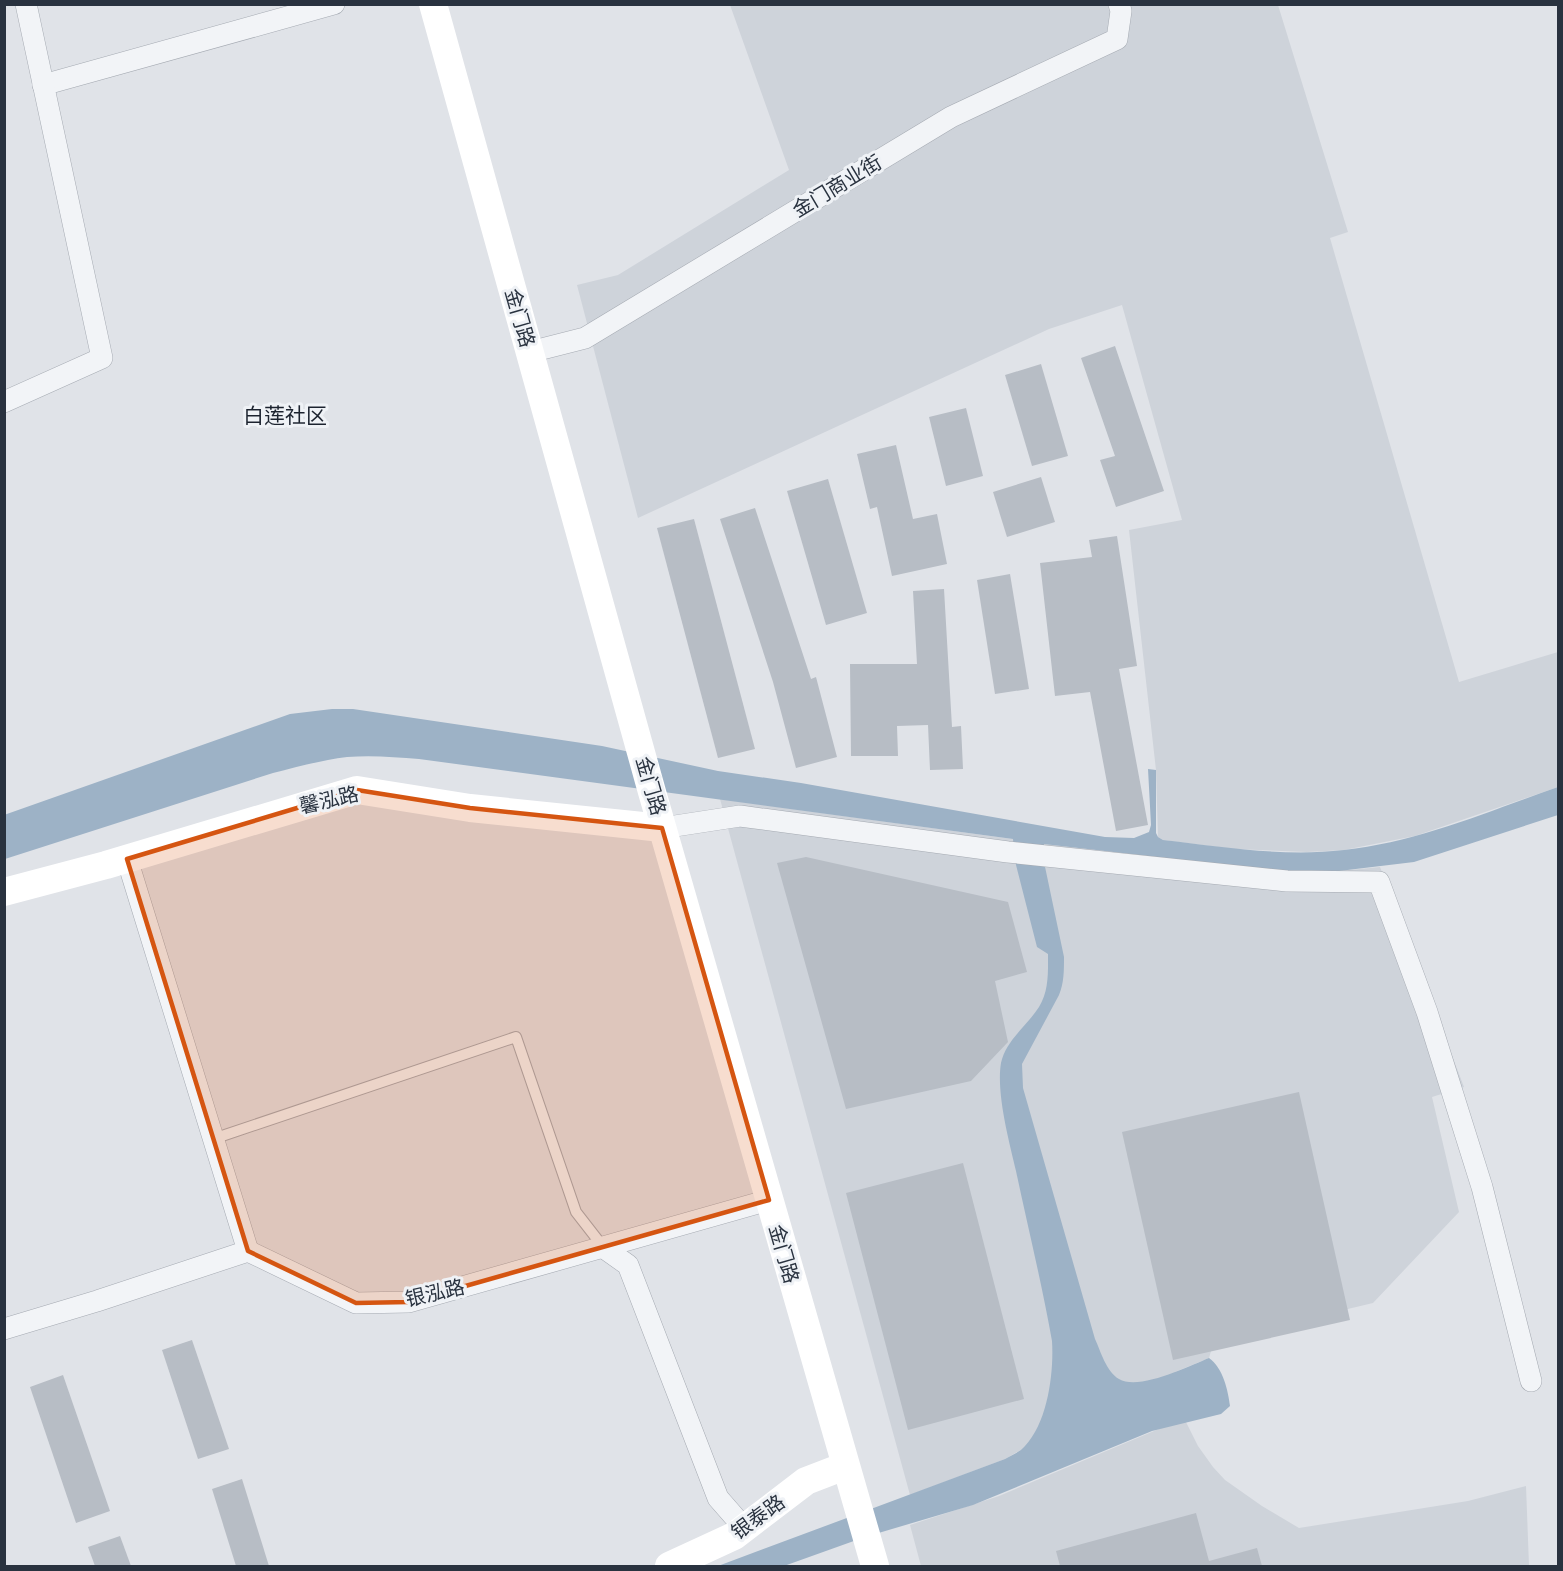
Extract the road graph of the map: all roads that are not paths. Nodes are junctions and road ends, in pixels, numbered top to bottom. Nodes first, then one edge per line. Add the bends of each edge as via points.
1 (26, 4) edge
2 (334, 4) edge
3 (1119, 4) edge
4 (443, 10) edge
5 (43, 85) junction
6 (538, 350) junction
7 (4, 402) edge
8 (670, 827) junction
9 (127, 859) junction
10 (5, 891) edge
11 (213, 1139) junction
12 (769, 1200) junction
13 (604, 1248) junction
14 (248, 1251) junction
15 (4, 1329) edge
16 (1531, 1381) dead end
17 (845, 1466) junction
18 (865, 1500) junction
19 (745, 1528) junction
20 (880, 1555) edge
21 (669, 1566) edge

1 - 5 street
2 - 5 street
3 - 6 street, 金门商业街 via 1117,39 951,117 585,338
4 - 6 main road, 金门路
5 - 7 street via 102,358
6 - 8 main road, 金门路
8 - 9 main road, 馨泓路 via 470,808 357,790
8 - 12 main road, 金门路
8 - 16 street via 740,816 1061,858 1287,881 1379,882 1427,1012 1482,1187
8 - 18 main road, 金门路
9 - 10 main road, 馨泓路
9 - 11 street
11 - 13 lane via 516,1037 576,1212
11 - 14 street
12 - 13 street, 银泓路
12 - 17 main road, 金门路
13 - 14 street, 银泓路 via 409,1302 356,1303
13 - 19 street via 628,1265 718,1498
14 - 15 street
17 - 18 main road, 金门路
17 - 19 main road, 银泰路 via 806,1481
18 - 20 main road, 金门路
19 - 21 main road, 银泰路

